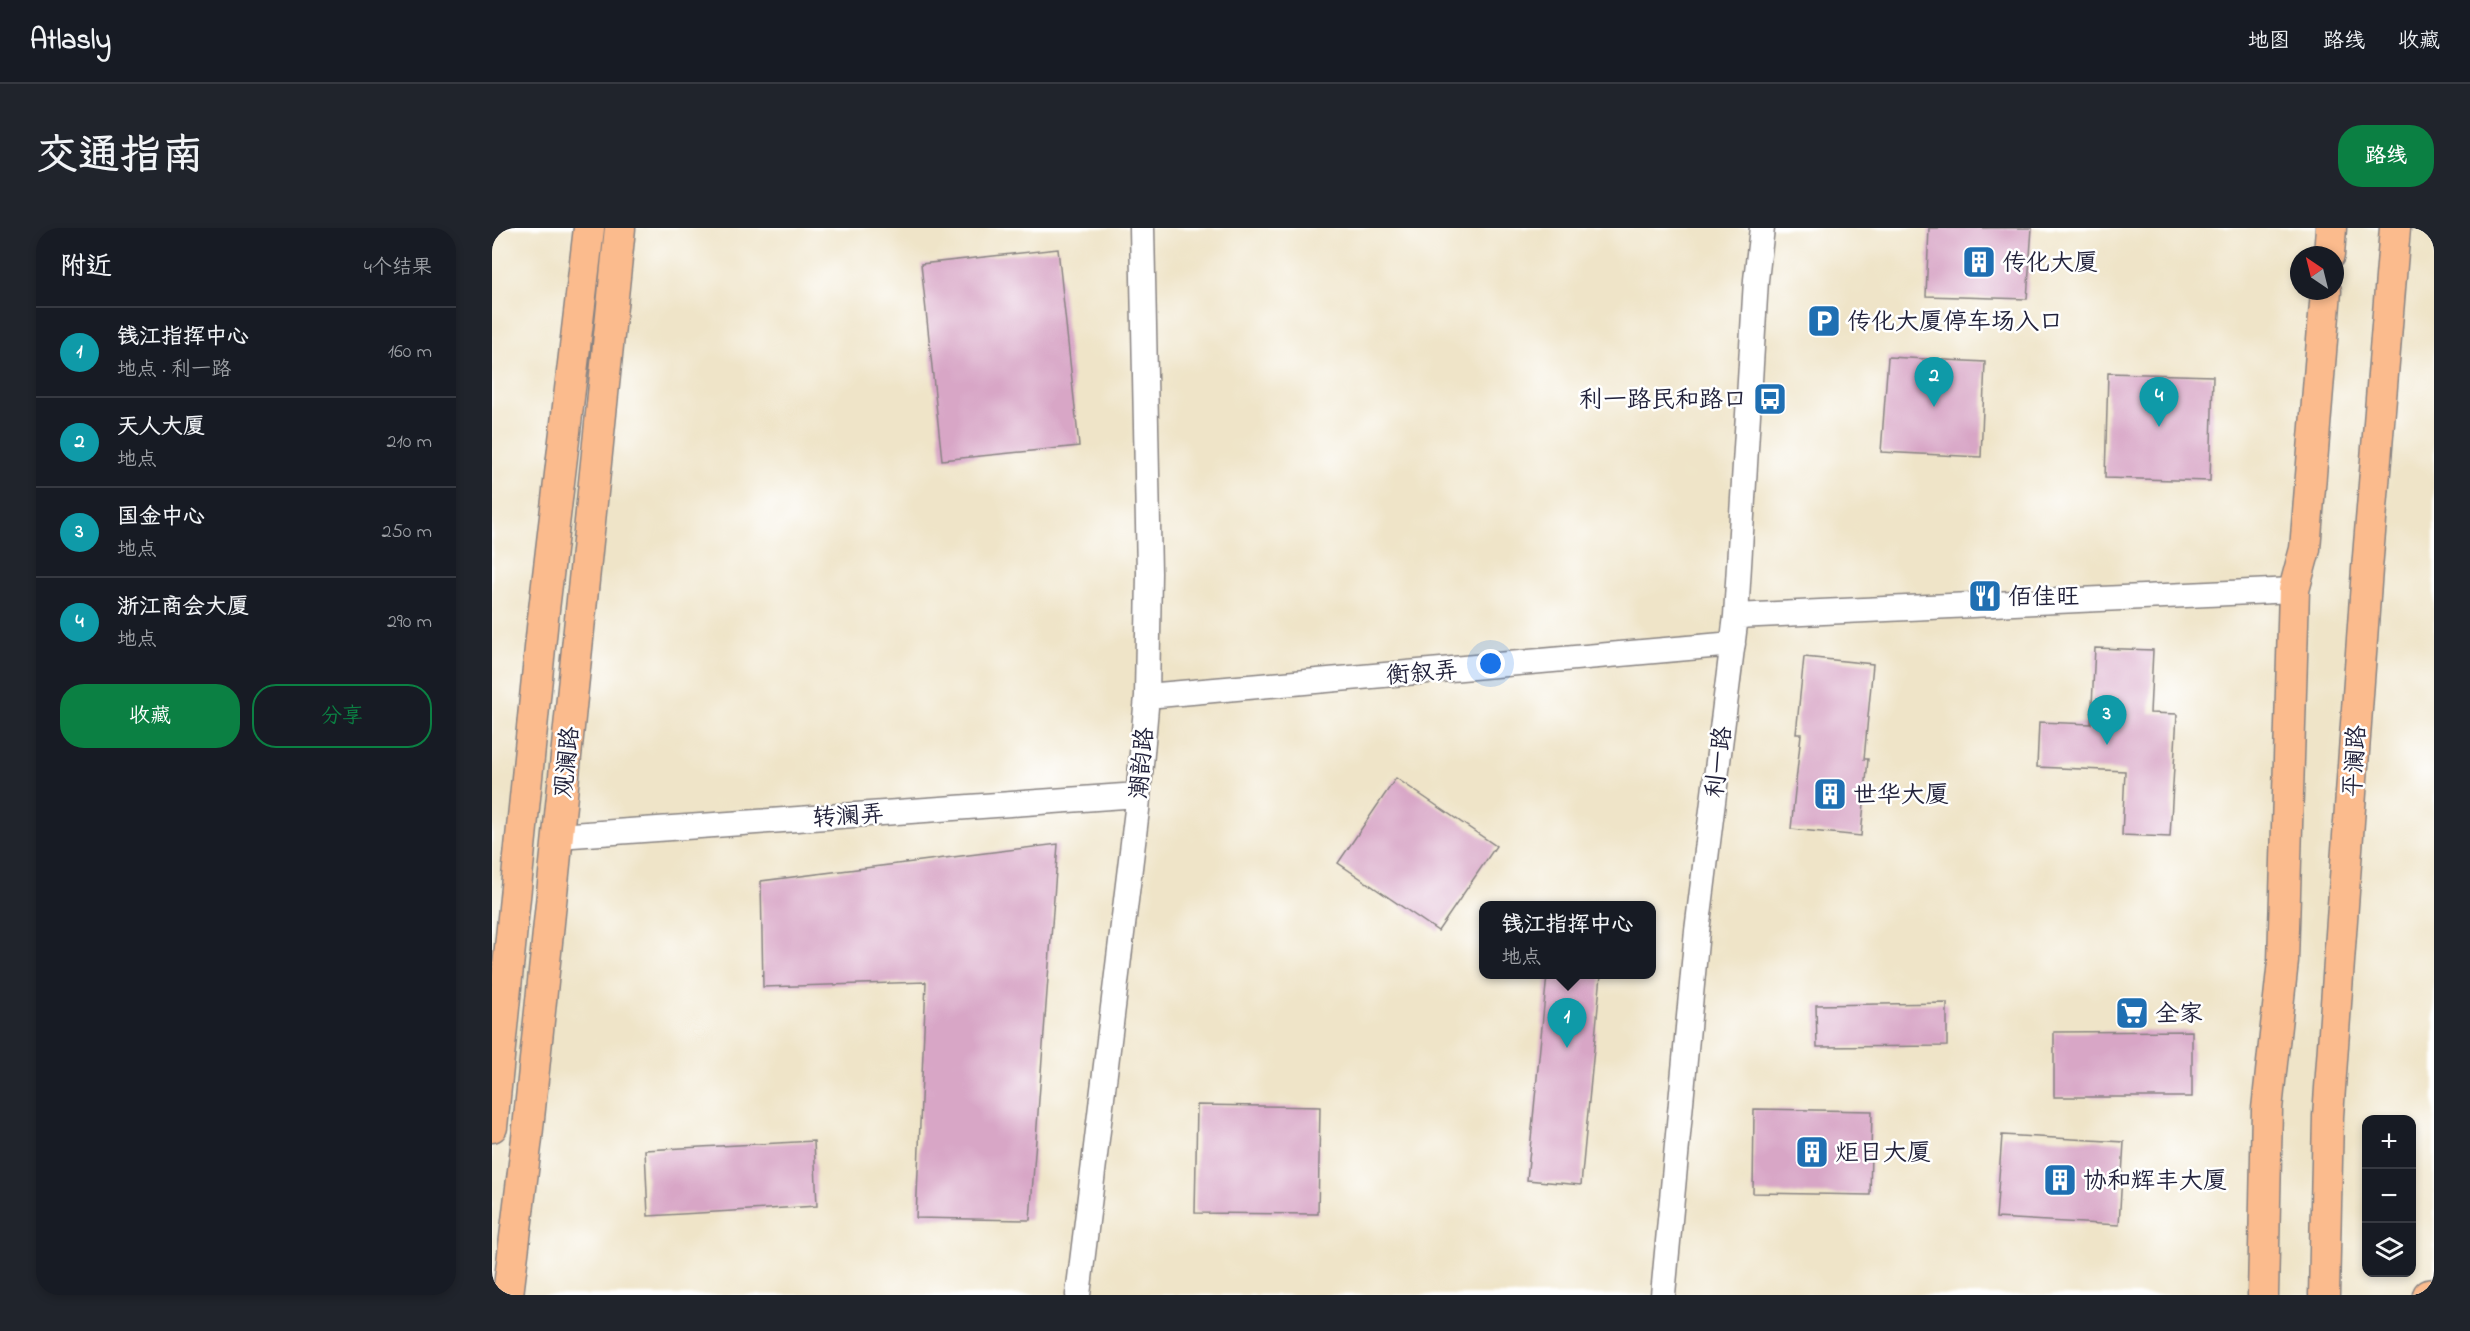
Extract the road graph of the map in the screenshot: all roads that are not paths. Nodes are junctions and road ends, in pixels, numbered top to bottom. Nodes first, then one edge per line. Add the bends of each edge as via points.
1 (589, 228) edge
2 (620, 228) edge
3 (1142, 228) edge
4 (1762, 228) edge
5 (2331, 228) edge
6 (2395, 228) edge
7 (2330, 246) edge
8 (2325, 300) edge
9 (2294, 590) junction
10 (1736, 616) junction
11 (1733, 644) junction
12 (1147, 696) junction
13 (1138, 795) junction
14 (558, 836) junction
15 (492, 1127) edge
16 (2434, 1294) edge
17 (508, 1295) edge
18 (1078, 1295) edge
19 (1663, 1295) edge
20 (2263, 1295) edge
21 (2324, 1295) edge
22 (2428, 1295) edge

1 - 15 main road, 观澜路 via 543,618
2 - 14 main road, 观澜路
3 - 12 street, 潮韵路 via 1149,573
4 - 10 street, 利一路
5 - 7 main road
6 - 21 main road, 平澜路 via 2328,1116
8 - 9 main road via 2305,549
9 - 10 street
9 - 20 main road via 2283,961 2267,1109
10 - 11 street, 利一路
11 - 12 street, 衡叙弄
11 - 19 street, 利一路 via 1697,931
12 - 13 street, 潮韵路
13 - 14 street, 转澜弄
13 - 18 street, 潮韵路
14 - 17 main road, 观澜路
16 - 22 main road

